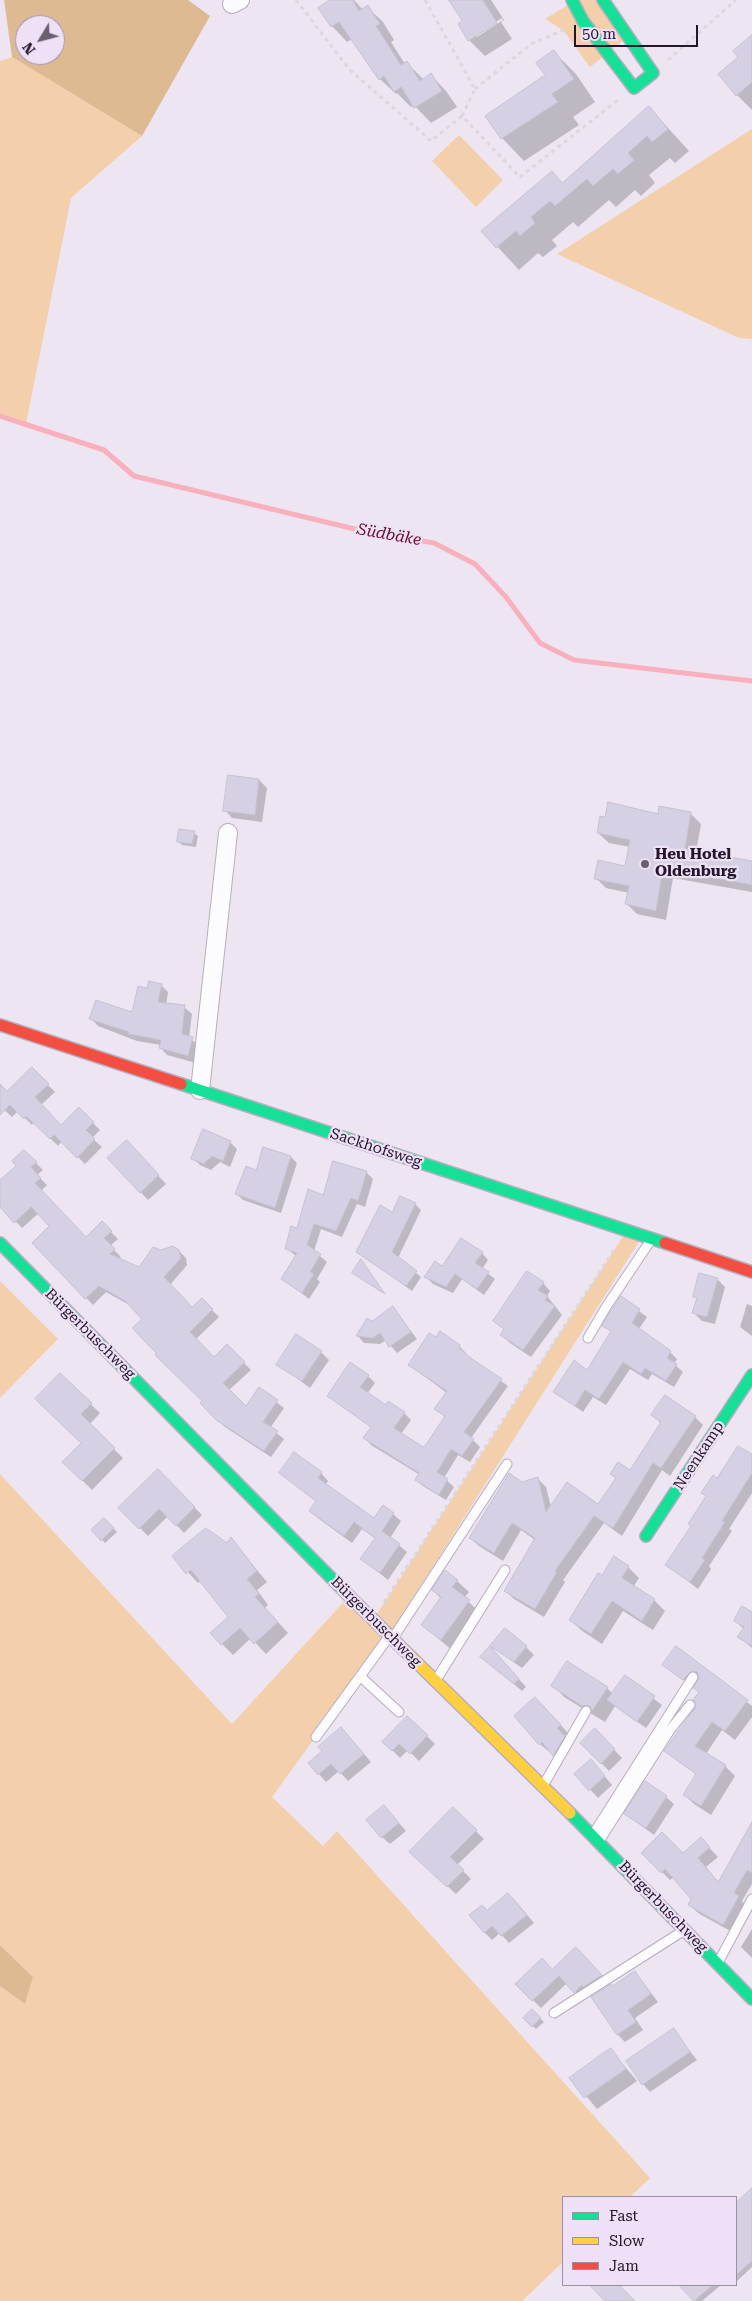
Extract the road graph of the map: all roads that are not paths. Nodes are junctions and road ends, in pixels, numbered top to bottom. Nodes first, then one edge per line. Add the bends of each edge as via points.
1 (572, 0) edge
2 (603, 0) edge
3 (228, 833) dead end
4 (0, 1026) edge
5 (200, 1090) junction
6 (651, 1240) junction
7 (0, 1243) edge
8 (752, 1272) edge
9 (588, 1338) dead end
10 (752, 1375) edge
11 (507, 1464) dead end
12 (646, 1536) dead end
13 (505, 1570) dead end
14 (391, 1637) junction
15 (361, 1677) junction
16 (693, 1677) dead end
17 (436, 1681) junction
18 (690, 1705) dead end
19 (586, 1711) dead end
20 (399, 1712) dead end
21 (316, 1737) dead end
22 (543, 1786) junction
23 (596, 1838) junction
24 (752, 1899) edge
25 (685, 1930) junction
26 (717, 1964) junction
27 (752, 1999) edge
28 (554, 2013) dead end

1 - 2 street via 583,21 634,88 653,73
3 - 5 street
4 - 5 street, Sackhofsweg
5 - 6 street, Sackhofsweg
6 - 8 street, Sackhofsweg
6 - 9 lane
7 - 14 street, Bürgerbuschweg
10 - 12 street, Neenkamp
11 - 14 lane
13 - 17 lane
14 - 15 lane
14 - 17 street, Bürgerbuschweg
15 - 20 lane
15 - 21 lane
16 - 23 lane
17 - 22 street, Bürgerbuschweg
18 - 23 lane
19 - 22 lane
22 - 23 street, Bürgerbuschweg
23 - 25 street, Bürgerbuschweg
24 - 26 lane
25 - 26 street, Bürgerbuschweg
25 - 28 lane
26 - 27 street, Bürgerbuschweg

